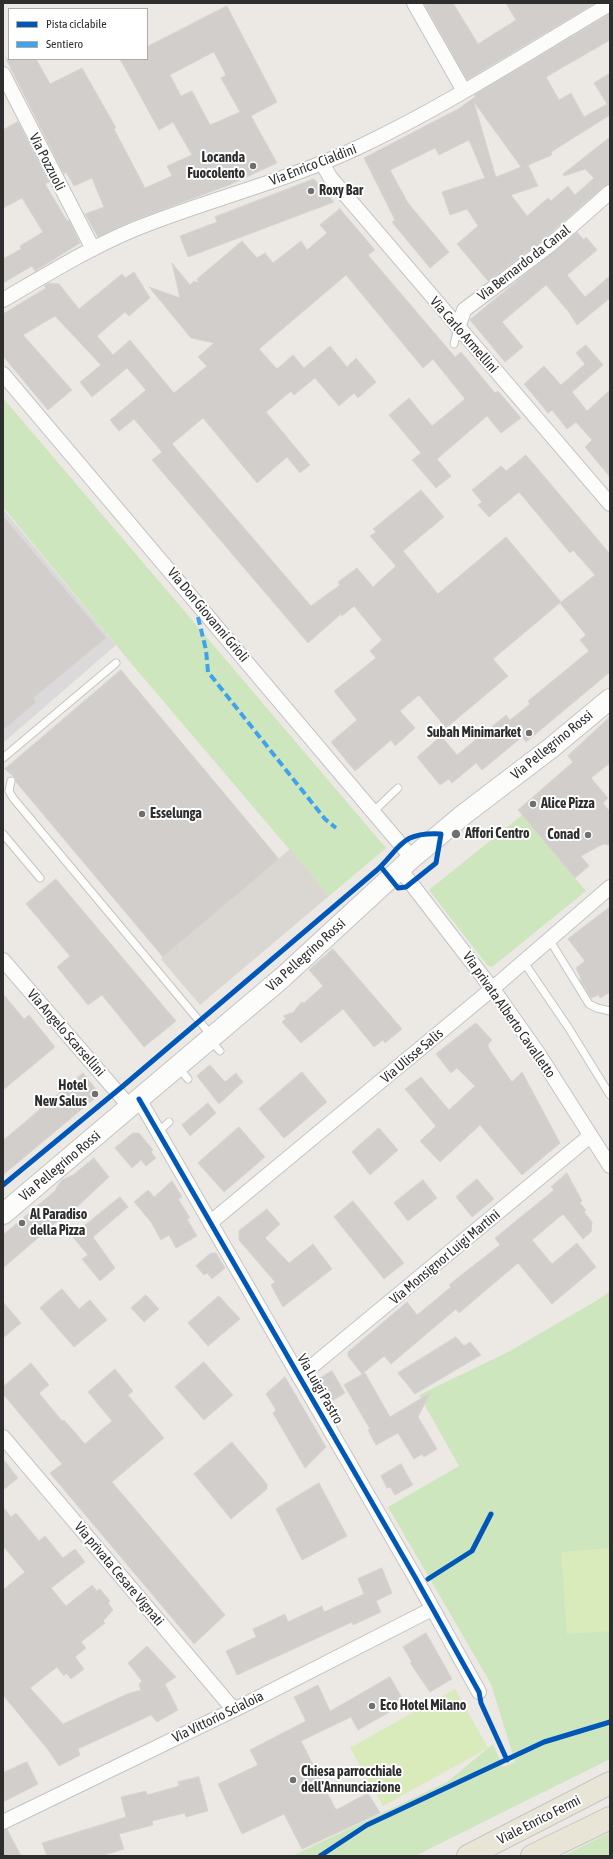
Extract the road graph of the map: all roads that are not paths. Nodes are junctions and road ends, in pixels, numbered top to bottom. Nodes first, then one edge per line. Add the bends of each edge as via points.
1 (414, 3) edge
2 (610, 4) edge
3 (3, 74) edge
4 (464, 91) junction
5 (322, 163) junction
6 (610, 192) edge
7 (93, 249) junction
8 (3, 300) edge
9 (458, 328) junction
10 (454, 344) dead end
11 (3, 374) edge
12 (610, 503) edge
13 (116, 663) dead end
14 (610, 698) edge
15 (3, 758) edge
16 (11, 781) dead end
17 (398, 788) dead end
18 (374, 811) junction
19 (3, 834) edge
20 (406, 863) junction
21 (40, 878) dead end
22 (610, 887) edge
23 (549, 939) junction
24 (3, 960) edge
25 (522, 961) junction
26 (492, 989) junction
27 (610, 1011) edge
28 (214, 1042) junction
29 (610, 1095) edge
30 (134, 1103) junction
31 (590, 1136) junction
32 (610, 1166) edge
33 (3, 1214) edge
34 (211, 1222) junction
35 (299, 1377) junction
36 (3, 1438) edge
37 (432, 1609) junction
38 (479, 1692) dead end
39 (234, 1710) junction
40 (610, 1783) edge
41 (610, 1818) edge
42 (3, 1822) edge
43 (468, 1856) edge
44 (532, 1856) edge

1 - 4 street
2 - 4 street, Via Enrico Cialdini
3 - 7 street, Via Pozzuoli
4 - 5 street, Via Enrico Cialdini via 394,129
5 - 7 street, Via Enrico Cialdini via 154,222
5 - 9 street, Via Carlo Armellini via 330,177
6 - 9 street, Via Bernardo da Canal via 550,245 464,310
7 - 8 street, Via Enrico Cialdini
9 - 10 lane, Via Bernardo da Canal
9 - 12 street, Via Carlo Armellini
11 - 18 street, Via Don Giovanni Grioli
13 - 15 lane
14 - 20 main road, Via Pellegrino Rossi
16 - 28 lane via 9,791 12,798
17 - 18 lane
18 - 20 street, Via Don Giovanni Grioli
19 - 21 lane
20 - 26 street, Via privata Alberto Cavalletto
20 - 28 main road, Via Pellegrino Rossi
22 - 23 street, Via Ulisse Salis
23 - 25 street, Via Ulisse Salis
23 - 27 lane via 589,1004
24 - 30 street, Via Angelo Scarsellini
25 - 26 street, Via Ulisse Salis
25 - 29 lane
26 - 31 street, Via privata Alberto Cavalletto via 538,1053
26 - 34 street, Via Ulisse Salis
28 - 30 main road, Via Pellegrino Rossi via 183,1073
30 - 33 main road, Via Pellegrino Rossi
30 - 34 street, Via Luigi Pastro via 164,1127
31 - 32 street, Via privata Alberto Cavalletto
31 - 35 street, Via Monsignor Luigi Martini
34 - 35 street, Via Luigi Pastro
35 - 37 street, Via Luigi Pastro
36 - 39 street, Via privata Cesare Vignati
37 - 38 street, Via Luigi Pastro
37 - 39 street, Via Vittorio Scialoia
39 - 42 street, Via Vittorio Scialoia
40 - 43 main road, Viale Enrico Fermi
41 - 44 main road, Viale Enrico Fermi

